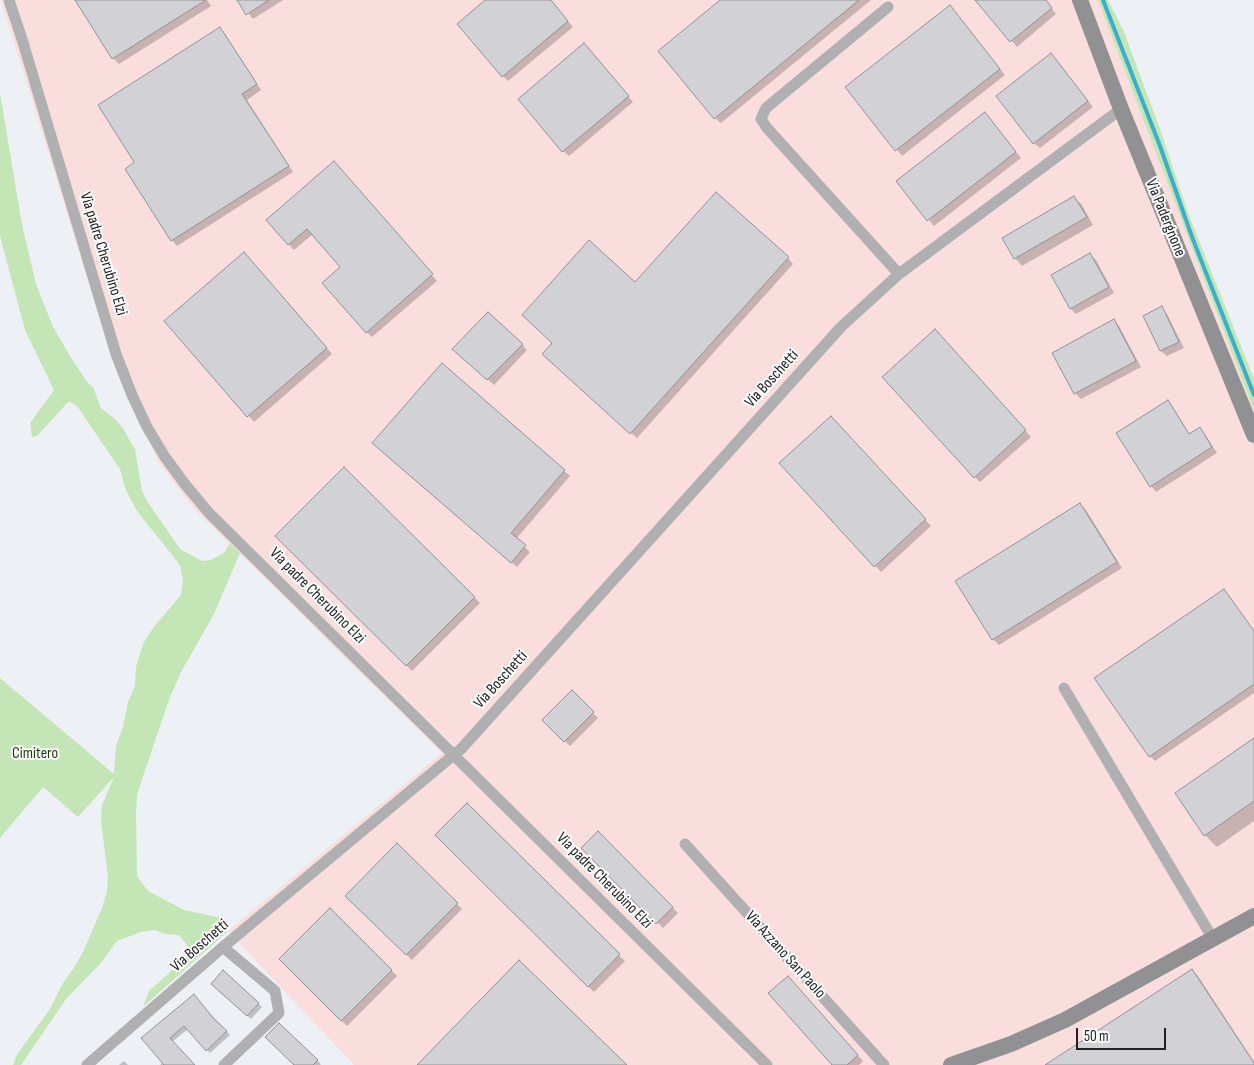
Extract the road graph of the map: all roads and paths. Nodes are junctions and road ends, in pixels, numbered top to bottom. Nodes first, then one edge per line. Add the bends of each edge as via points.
1 (9, 0) edge
2 (18, 0) edge
3 (1080, 0) edge
4 (888, 7) dead end
5 (22, 39) junction
6 (1121, 109) junction
7 (899, 274) junction
8 (1254, 435) edge
9 (1064, 688) dead end
10 (454, 755) junction
11 (685, 844) dead end
12 (1254, 916) edge
13 (1213, 940) junction
14 (223, 947) junction
15 (89, 1064) edge
16 (224, 1065) edge
17 (766, 1065) edge
18 (884, 1065) edge
19 (951, 1065) edge

1 - 5 street
2 - 5 street
3 - 6 street, Via Padergnone
4 - 7 street via 766,108 761,119
5 - 10 street, Via padre Cherubino Elzi via 116,354 147,427 165,457 210,513
6 - 7 street, Via Boschetti
6 - 8 street, Via Padergnone
7 - 10 street, Via Boschetti via 840,328
9 - 13 street
10 - 14 street, Via Boschetti
10 - 17 street, Via padre Cherubino Elzi
11 - 18 street, Via Azzano San Paolo
12 - 13 street
13 - 19 street via 1065,1020
14 - 15 street, Via Boschetti
14 - 16 street via 274,992 279,1013

